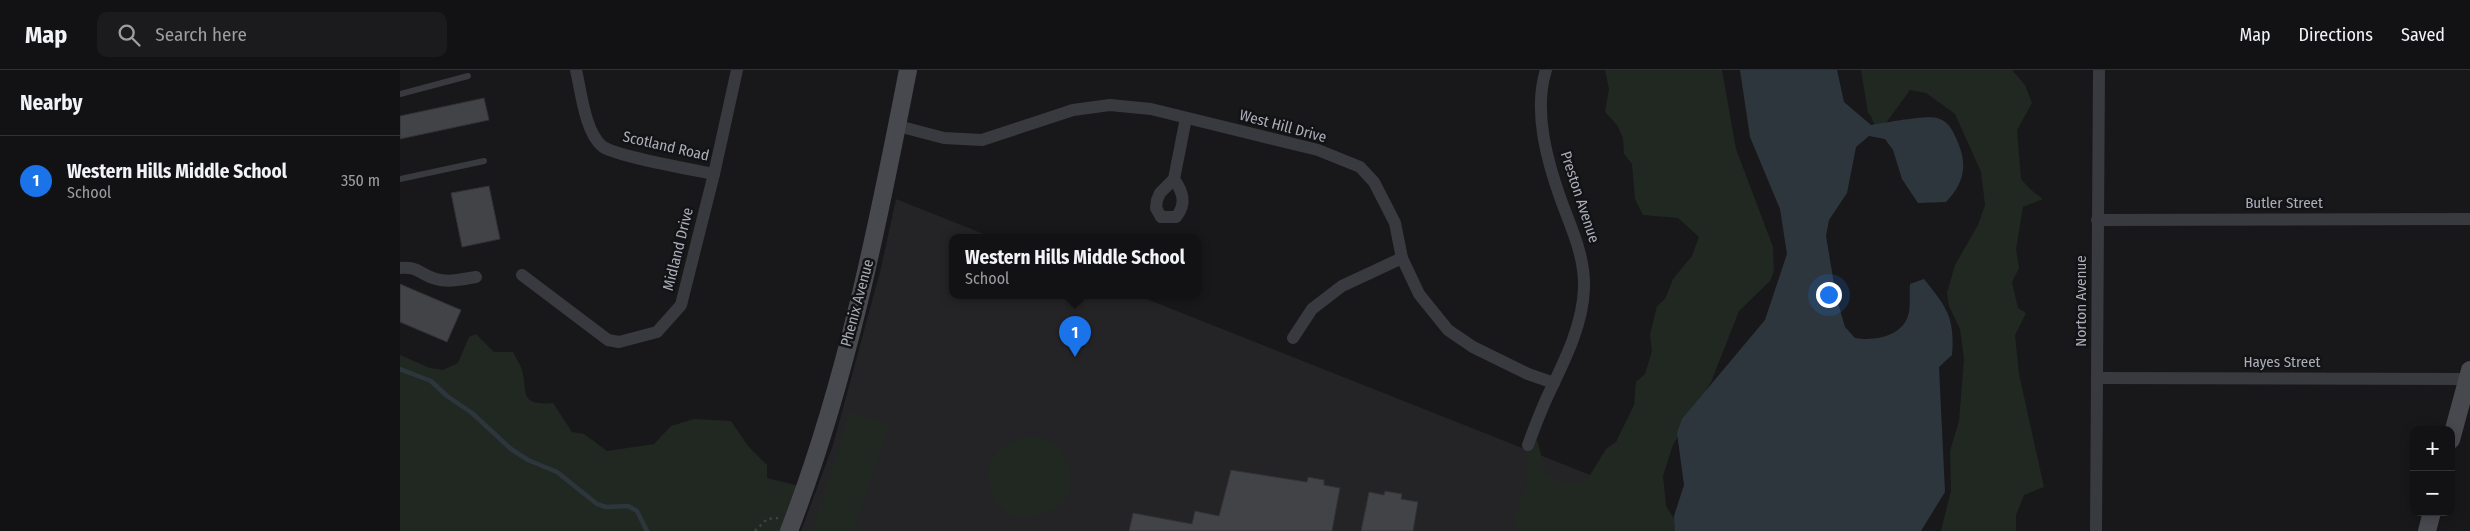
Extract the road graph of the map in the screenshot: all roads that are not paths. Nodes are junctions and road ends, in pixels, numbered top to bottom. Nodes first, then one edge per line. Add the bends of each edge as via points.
1 (576, 70) edge
2 (737, 70) edge
3 (908, 70) edge
4 (1546, 70) edge
5 (2099, 70) edge
6 (468, 76) dead end
7 (400, 94) edge
8 (1186, 118) junction
9 (898, 126) junction
10 (484, 161) dead end
11 (714, 174) junction
12 (400, 179) edge
13 (1174, 179) dead end
14 (2470, 219) edge
15 (2097, 220) junction
16 (1402, 258) junction
17 (400, 268) edge
18 (522, 275) dead end
19 (476, 278) dead end
20 (1293, 338) dead end
21 (2469, 375) edge
22 (2098, 378) junction
23 (1554, 383) junction
24 (2455, 426) edge
25 (1528, 445) dead end
26 (2431, 516) edge
27 (791, 524) edge
28 (2096, 531) edge
29 (2427, 531) edge

1 - 11 street, Scotland Road via 588,124 602,146
2 - 11 street, Midland Drive
3 - 9 main road, Phenix Avenue
4 - 23 street, Preston Avenue via 1541,112 1548,155 1581,253 1584,288 1580,320
5 - 15 street, Norton Avenue
6 - 7 lane
8 - 9 street, West Hill Drive via 1150,108 1110,105 1073,110 982,140 944,138
8 - 13 street
8 - 16 street, West Hill Drive via 1318,150 1360,168 1374,182 1395,223
9 - 27 main road, Phenix Avenue via 852,326 824,428
10 - 12 lane
11 - 18 street, Midland Drive via 681,305 657,332 629,340 608,340
14 - 15 street, Butler Street
15 - 22 street, Norton Avenue
16 - 20 street via 1342,286 1312,309
16 - 23 street, West Hill Drive via 1419,294 1448,330 1473,347
17 - 19 street via 411,267 436,279
21 - 22 street, Hayes Street
21 - 24 main road
22 - 28 street, Norton Avenue
23 - 25 street, Preston Avenue
26 - 29 main road

